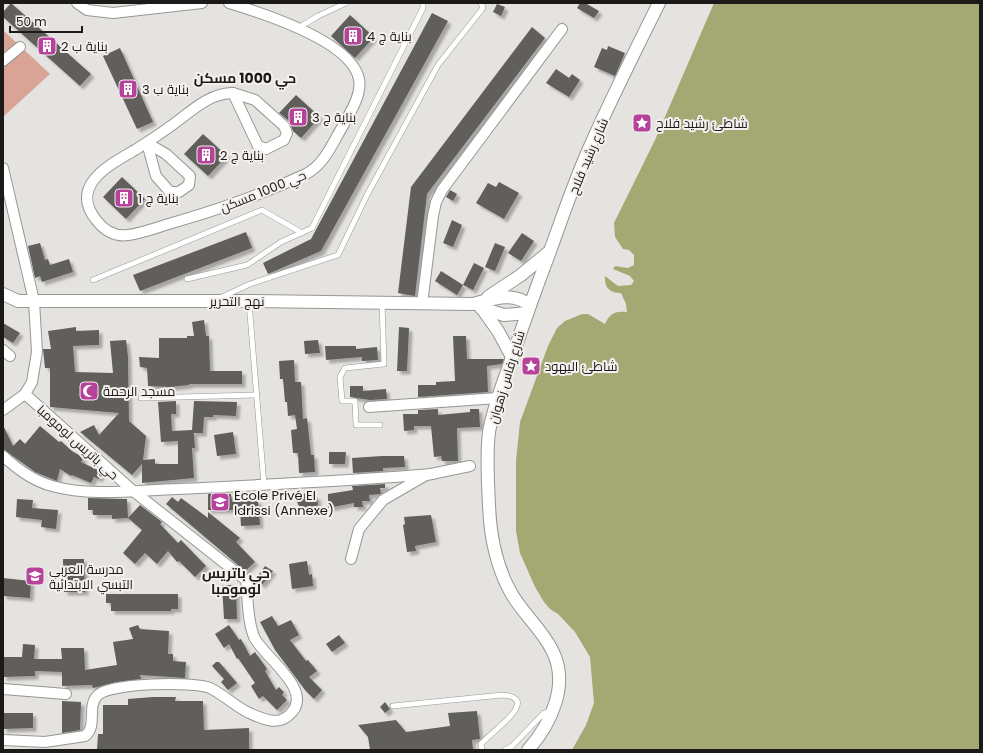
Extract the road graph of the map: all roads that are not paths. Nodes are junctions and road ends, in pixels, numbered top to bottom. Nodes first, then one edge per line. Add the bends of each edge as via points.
1 (77, 3) edge
2 (202, 3) edge
3 (229, 3) edge
4 (346, 3) edge
5 (422, 3) edge
6 (481, 3) edge
7 (659, 3) edge
8 (300, 28) junction
9 (562, 29) dead end
10 (20, 47) dead end
11 (3, 61) edge
12 (233, 93) junction
13 (147, 143) junction
14 (3, 168) edge
15 (302, 233) junction
16 (550, 251) junction
17 (186, 279) dead end
18 (93, 280) dead end
19 (3, 294) edge
20 (34, 301) junction
21 (214, 301) junction
22 (248, 301) junction
23 (382, 303) junction
24 (422, 304) junction
25 (477, 305) junction
26 (528, 309) junction
27 (512, 357) junction
28 (25, 394) junction
29 (257, 395) junction
30 (142, 398) dead end
31 (498, 398) junction
32 (369, 407) dead end
33 (3, 410) edge
34 (380, 425) dead end
35 (3, 456) edge
36 (470, 466) dead end
37 (432, 474) junction
38 (264, 485) junction
39 (132, 490) junction
40 (351, 559) dead end
41 (3, 689) edge
42 (66, 694) dead end
43 (393, 706) dead end
44 (553, 710) junction
45 (3, 740) edge
46 (45, 742) junction
47 (53, 750) edge
48 (482, 750) edge
49 (505, 750) edge
50 (528, 750) edge

1 - 2 street via 87,10 113,14
3 - 8 street, حي 1000 مسكن
4 - 8 lane
5 - 15 lane via 423,8 312,228
6 - 21 lane via 483,8 438,65 368,193 338,255 250,284
7 - 16 street, شارع رشيد فلاح via 591,143
8 - 13 street, حي 1000 مسكن via 346,58 356,69 359,80 353,107 316,169 211,212 128,235 112,234 93,217 88,204 88,192 94,178 105,167
9 - 24 street via 442,190 433,216
10 - 11 street
12 - 12 street, حي 1000 مسكن via 258,146 266,149 284,140 284,126 255,100
12 - 13 street, حي 1000 مسكن via 222,93 208,98
13 - 13 street via 156,176 170,192 179,192 188,185 190,176 166,154
14 - 20 street
15 - 17 lane via 281,242 247,265
15 - 18 lane via 262,210
16 - 25 street
16 - 26 street, شارع رشيد فلاح
19 - 20 street, نهج التحرير via 18,301
20 - 21 street, نهج التحرير
20 - 28 street via 36,369
21 - 22 street, نهج التحرير
22 - 23 street, نهج التحرير
22 - 29 lane
23 - 24 street, نهج التحرير
23 - 34 lane via 384,364 345,368 340,377 342,401 354,401 356,425
24 - 25 street, نهج التحرير
25 - 26 street, نهج التحرير via 504,315
25 - 26 street, نهج التحرير via 506,296 519,299
25 - 27 street via 498,331
26 - 27 street, شارع رفاس زهوان
27 - 31 street, شارع رفاس زهوان
28 - 33 street
28 - 39 street, حي باتريس لومومبا
29 - 30 lane
29 - 38 lane
31 - 32 street
31 - 44 street, شارع رفاس زهوان via 491,425 488,454 489,506 495,551 509,589 519,607 545,639 557,663 558,687
35 - 39 street, حي باتريس لومومبا via 18,469 51,486 86,491
36 - 37 street, حي باتريس لومومبا
37 - 38 street, حي باتريس لومومبا
37 - 40 street, حي باتريس لومومبا via 383,500 359,529
38 - 39 street, حي باتريس لومومبا
39 - 46 street, حي باتريس لومومبا via 246,580 255,638 295,689 295,708 286,718 274,721 247,712 210,688 195,684 109,689 99,693 93,701 90,729 85,736
41 - 42 street
43 - 48 lane via 510,695 518,703 516,711 486,737 481,744
44 - 49 lane via 544,713
44 - 50 street via 544,730
45 - 46 street, حي باتريس لومومبا
46 - 47 street

